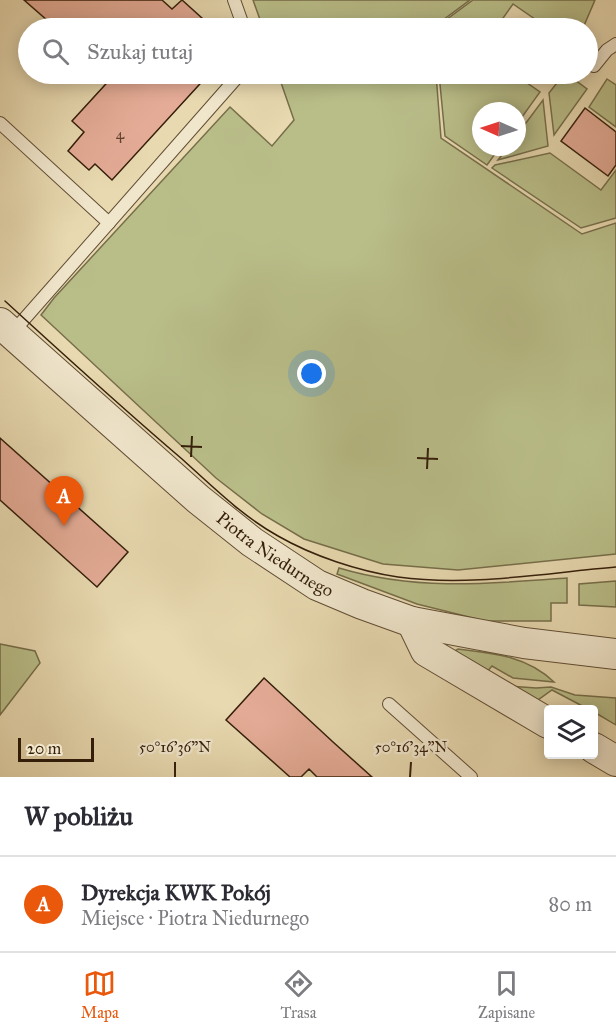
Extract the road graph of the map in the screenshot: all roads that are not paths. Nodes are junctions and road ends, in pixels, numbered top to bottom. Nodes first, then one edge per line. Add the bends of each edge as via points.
1 (234, 0) edge
2 (240, 18) edge
3 (616, 44) edge
4 (598, 61) edge
5 (231, 84) edge
6 (0, 123) edge
7 (109, 223) junction
8 (6, 328) edge
9 (412, 622) junction
10 (616, 654) edge
11 (389, 704) dead end
12 (544, 720) edge
13 (598, 750) edge
14 (616, 761) edge
15 (471, 777) edge

1 - 2 lane
3 - 4 lane
5 - 7 lane
6 - 7 lane
7 - 8 lane
8 - 9 street, Piotra Niedurnego via 252,542 316,585
9 - 10 street, Piotra Niedurnego via 524,644
9 - 12 street via 426,651
11 - 15 lane
13 - 14 street

